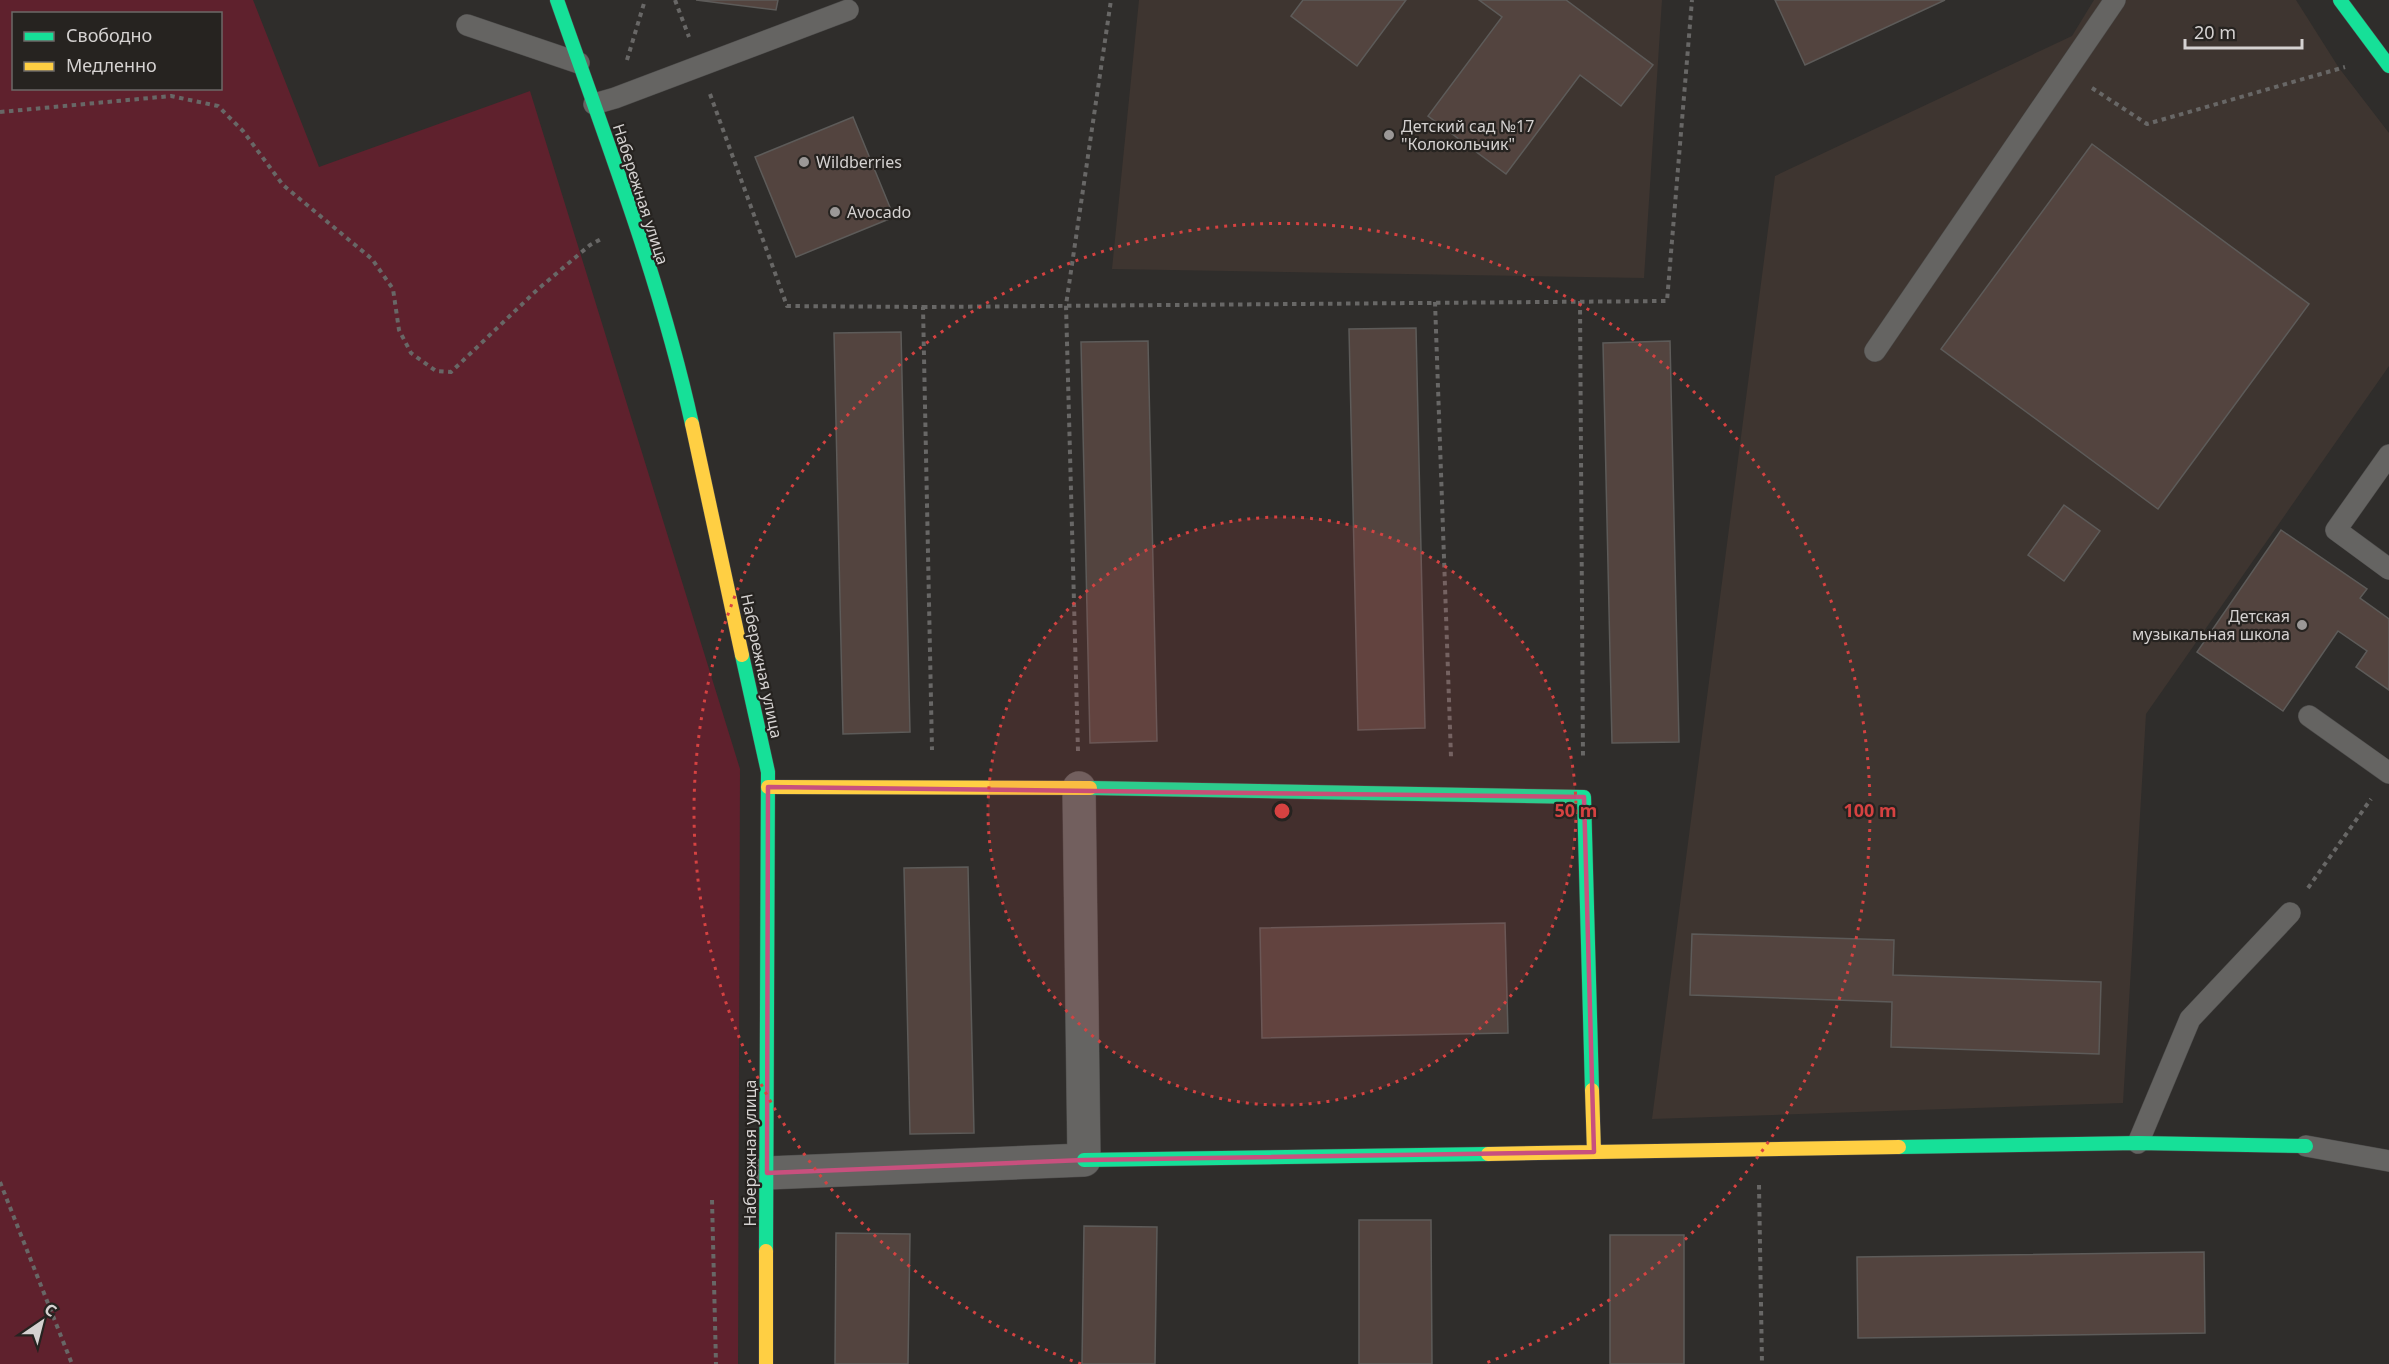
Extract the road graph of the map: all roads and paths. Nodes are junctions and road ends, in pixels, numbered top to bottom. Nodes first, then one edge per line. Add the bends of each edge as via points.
1 (557, 0) edge
2 (645, 0) edge
3 (675, 0) edge
4 (1111, 0) edge
5 (1692, 0) edge
6 (2115, 0) edge
7 (2340, 0) edge
8 (848, 10) dead end
9 (467, 25) dead end
10 (579, 63) junction
11 (700, 66) junction
12 (2348, 66) dead end
13 (2389, 66) edge
14 (2067, 71) junction
15 (615, 98) junction
16 (594, 104) junction
17 (0, 112) edge
18 (635, 222) junction
19 (1436, 302) junction
20 (1580, 302) junction
21 (1066, 305) junction
22 (923, 307) junction
23 (1875, 351) dead end
24 (2389, 455) edge
25 (2389, 569) edge
26 (2309, 716) dead end
27 (2389, 773) edge
28 (768, 787) junction
29 (933, 787) junction
30 (1079, 788) junction
31 (2375, 793) dead end
32 (1453, 795) junction
33 (1584, 797) junction
34 (2290, 913) joint
35 (2138, 1143) junction
36 (2306, 1146) joint
37 (1758, 1151) junction
38 (1594, 1152) junction
39 (1084, 1160) junction
40 (2389, 1161) edge
41 (767, 1173) junction
42 (0, 1182) edge
43 (712, 1200) dead end
44 (72, 1364) edge
45 (716, 1364) edge
46 (766, 1364) edge
47 (1762, 1364) edge

1 - 10 street, Набережная улица
2 - 15 path
3 - 11 path
4 - 21 path
5 - 20 path via 1667,301
6 - 14 lane
7 - 13 street
8 - 11 lane
9 - 10 lane
10 - 16 street, Набережная улица
11 - 15 lane
11 - 22 path via 787,306
12 - 14 path via 2147,124
14 - 23 lane
15 - 16 lane
16 - 18 street, Набережная улица
17 - 18 path via 171,96 218,106 243,131 283,185 372,259 393,289 399,330 411,353 436,371 451,372 590,244
18 - 28 street, Набережная улица via 679,366 741,643
19 - 20 path
19 - 21 path
19 - 32 path
20 - 33 path
21 - 22 path
21 - 30 path
22 - 29 path
24 - 25 lane via 2337,530
26 - 27 lane
28 - 29 street
28 - 41 street, Набережная улица
29 - 30 street
30 - 32 street
30 - 39 street
31 - 34 path
32 - 33 street
33 - 38 street
34 - 35 lane via 2190,1019
35 - 36 street
35 - 37 street
36 - 40 lane
37 - 38 street
37 - 47 path
38 - 39 street
39 - 41 street
41 - 46 street, Набережная улица
42 - 44 path
43 - 45 path

